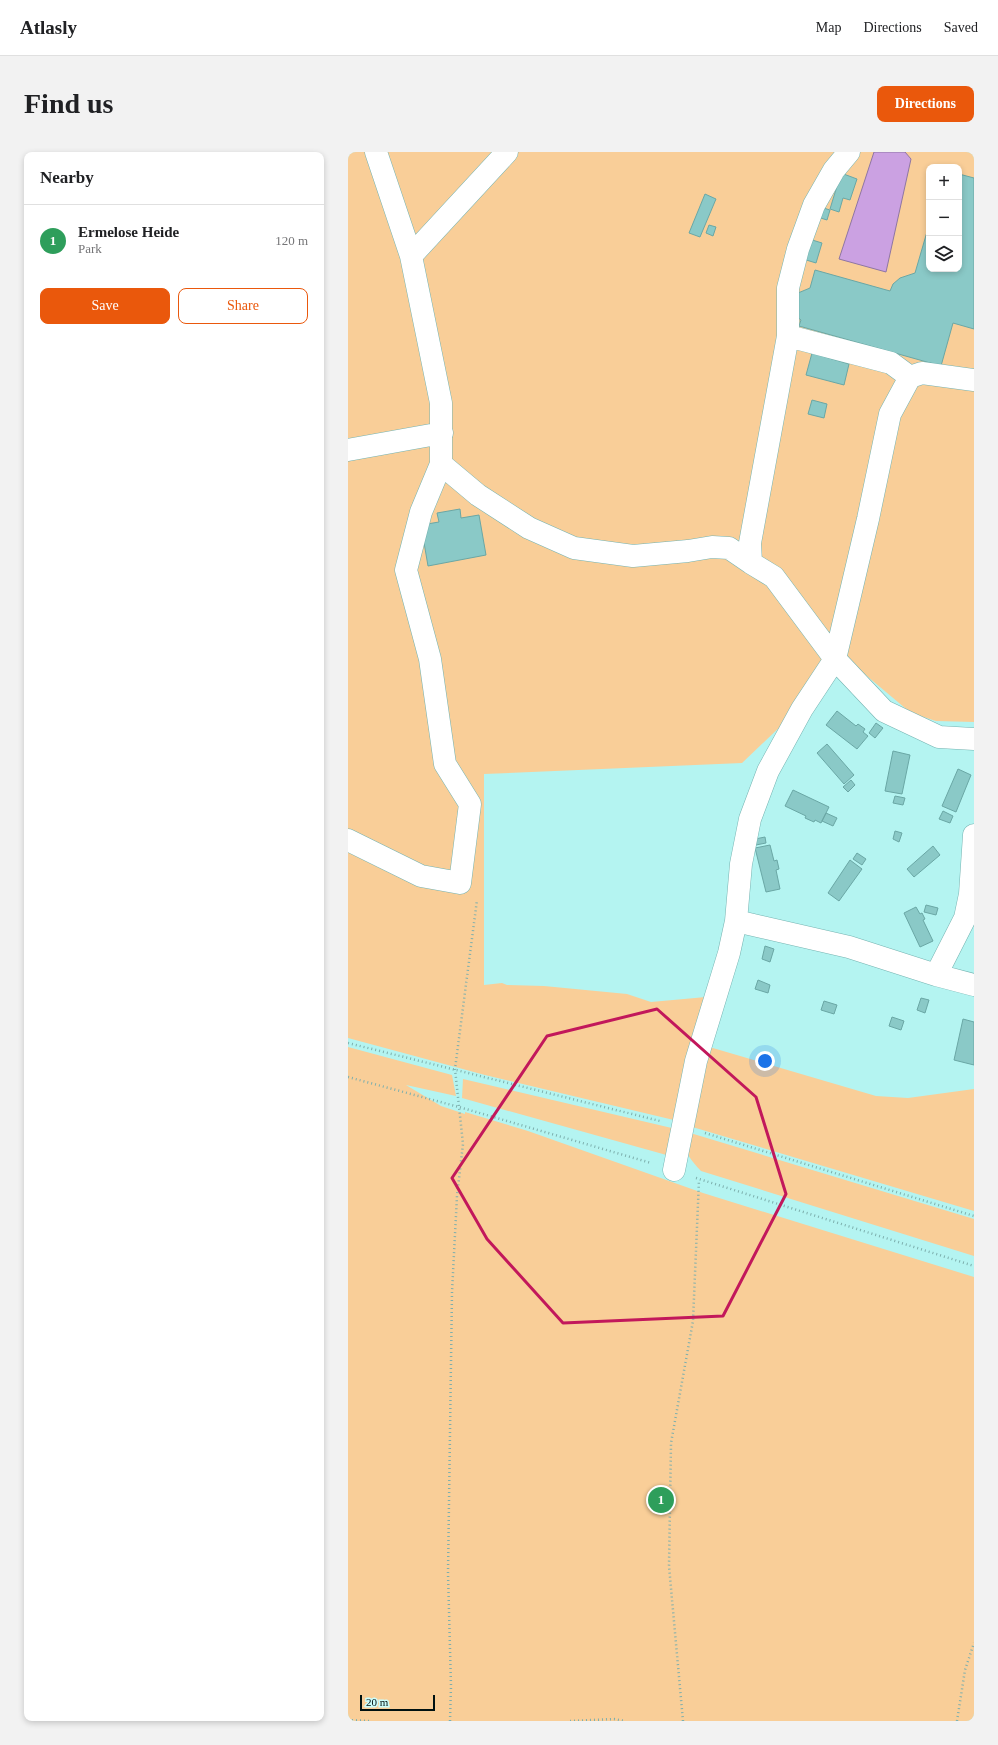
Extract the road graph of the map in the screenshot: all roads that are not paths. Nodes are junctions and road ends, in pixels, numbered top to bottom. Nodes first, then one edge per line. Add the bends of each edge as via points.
1 (376, 152) edge
2 (507, 152) edge
3 (849, 152) edge
4 (411, 256) junction
5 (788, 336) junction
6 (910, 377) junction
7 (974, 380) edge
8 (442, 433) junction
9 (348, 450) edge
10 (441, 464) junction
11 (751, 563) junction
12 (835, 659) junction
13 (974, 739) edge
14 (974, 835) edge
15 (348, 840) edge
16 (736, 921) junction
17 (936, 975) junction
18 (974, 984) edge
19 (674, 1170) road end

1 - 4 lane
2 - 4 lane
3 - 5 lane via 834,170 814,205 798,249 788,288
4 - 8 lane via 441,403
5 - 6 lane via 891,363
5 - 11 lane via 750,543
6 - 7 lane via 922,374
6 - 12 lane via 890,414
8 - 9 lane
8 - 10 lane
10 - 11 lane via 478,495 529,528 574,548 633,556 712,547 729,548
10 - 15 lane via 422,512 406,570 430,659 445,764 470,804 460,883 421,876
11 - 12 lane via 774,577
12 - 13 lane via 884,711 939,737
12 - 16 lane via 802,709 768,771 750,819 741,864
14 - 17 lane via 970,894 965,918
16 - 17 lane via 849,947
16 - 19 lane via 696,1062
17 - 18 lane

